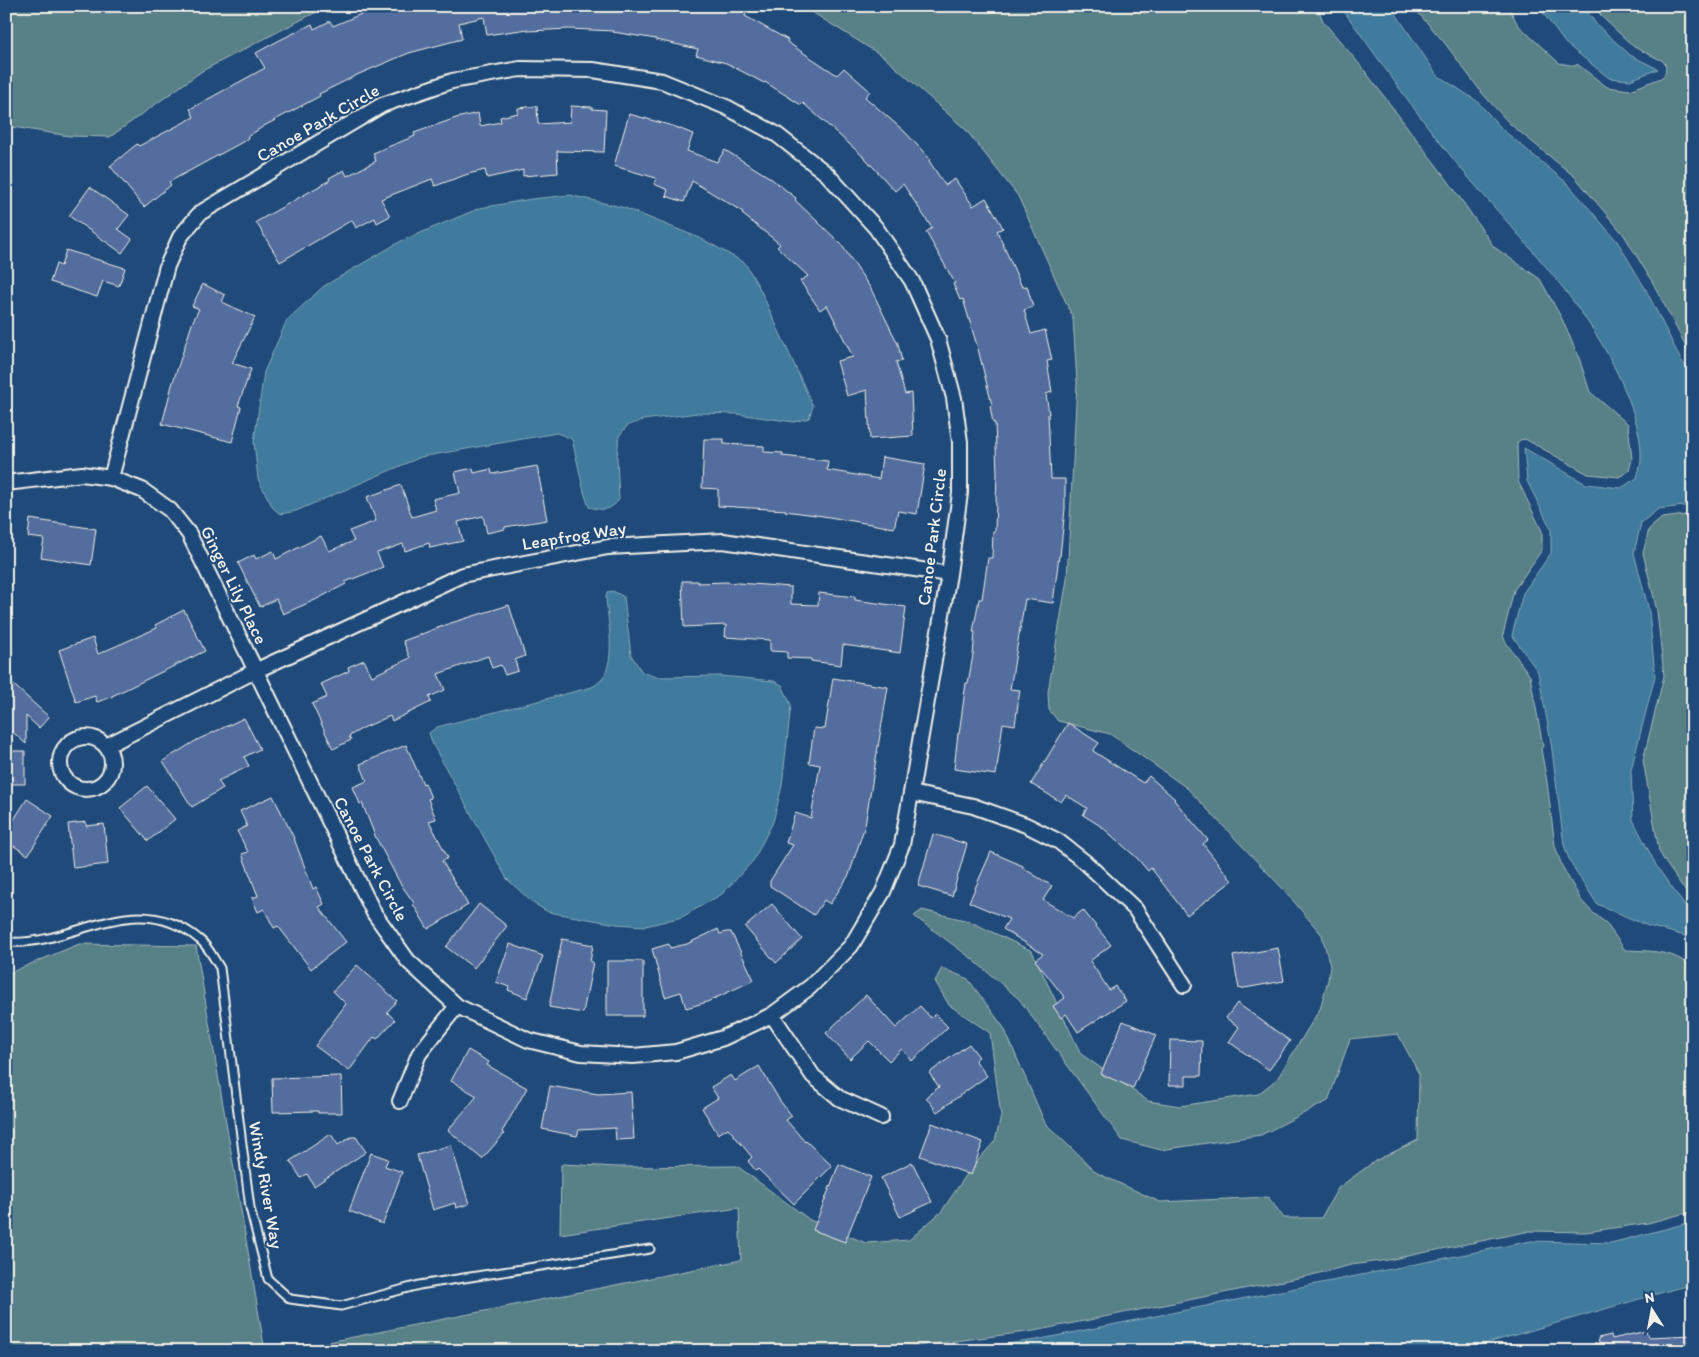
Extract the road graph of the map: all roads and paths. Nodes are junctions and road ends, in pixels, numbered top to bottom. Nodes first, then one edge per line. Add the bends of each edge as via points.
1 (111, 478) junction
2 (7, 487) edge
3 (949, 574) junction
4 (255, 671) junction
5 (106, 746) dead end
6 (911, 793) junction
7 (6, 942) edge
8 (1184, 985) dead end
9 (456, 1006) junction
10 (772, 1015) junction
11 (400, 1101) dead end
12 (882, 1117) dead end
13 (650, 1249) dead end

1 - 2 street, Ginger Lily Place via 82,474
1 - 3 street, Canoe Park Circle via 166,266 180,237 200,213 382,105 452,81 520,69 593,70 662,81 735,112 776,134 827,174 876,228 912,281 938,339 954,398 960,442 960,493
1 - 4 street, Ginger Lily Place via 142,490 170,510 189,534
3 - 4 street, Leapfrog Way via 723,541 608,547 462,575
3 - 6 street, Canoe Park Circle
4 - 5 street, Leapfrog Way
4 - 9 street, Canoe Park Circle via 374,913 408,961
6 - 8 street via 972,806 1026,825 1058,841 1135,910
6 - 10 street, Canoe Park Circle via 902,845 883,892 851,946 810,987
7 - 13 lane, Windy River Way via 46,939 128,916 155,917 184,928 201,940 220,968 250,1208 258,1242 268,1279 290,1299 341,1306 419,1286
9 - 10 street, Canoe Park Circle via 528,1040 581,1053 633,1056 676,1052 723,1038
9 - 11 street via 419,1054
10 - 12 street via 813,1076 839,1098

